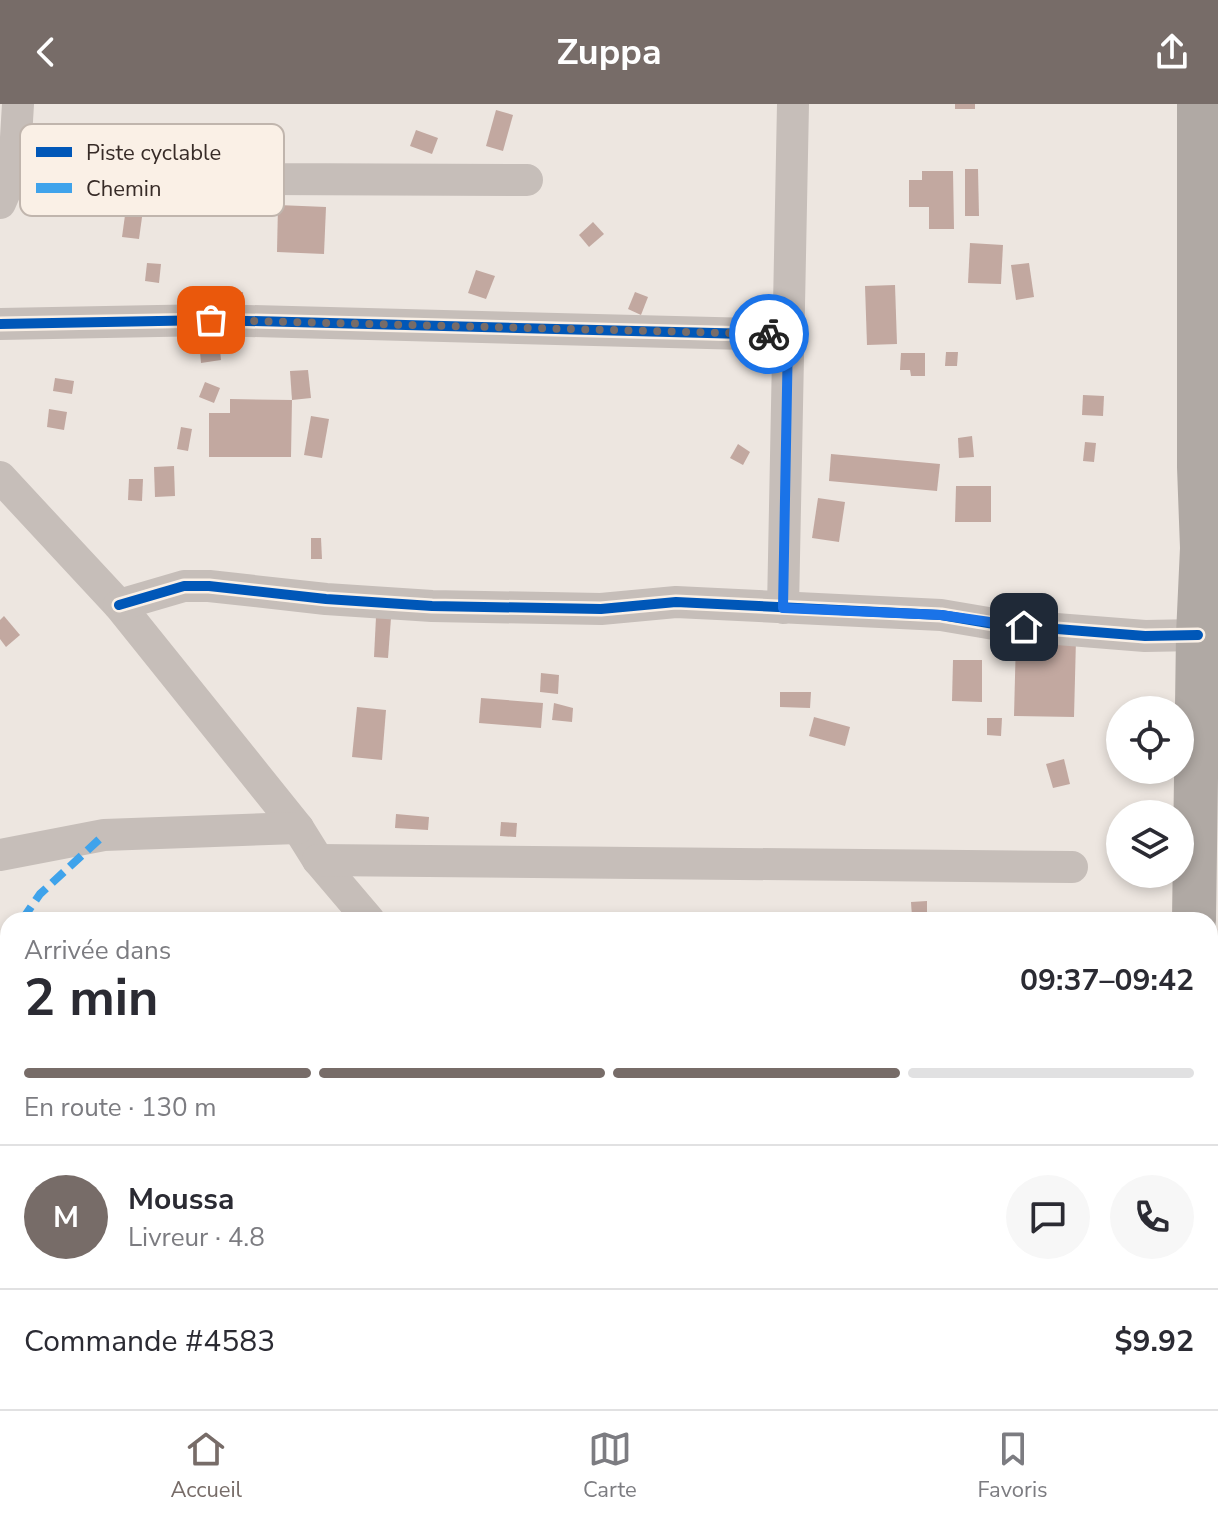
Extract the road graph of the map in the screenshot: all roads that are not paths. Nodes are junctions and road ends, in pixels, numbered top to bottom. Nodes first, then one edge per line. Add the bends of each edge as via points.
1 (18, 104) edge
2 (793, 104) edge
3 (1199, 104) edge
4 (7, 170) edge
5 (284, 179) edge
6 (527, 180) dead end
7 (0, 203) edge
8 (0, 324) edge
9 (788, 335) junction
10 (0, 477) edge
11 (119, 605) junction
12 (783, 608) junction
13 (1198, 635) junction
14 (298, 828) junction
15 (0, 855) edge
16 (318, 860) junction
17 (1072, 867) dead end
18 (362, 912) edge
19 (1194, 912) edge

1 - 4 street
2 - 9 street
3 - 13 highway
4 - 7 street
5 - 6 street
8 - 9 street via 211,320
9 - 12 street
10 - 11 street
11 - 12 street via 184,586 209,586 432,606 601,609 676,602
11 - 14 street
12 - 13 street via 941,615 1145,636
13 - 19 highway
14 - 15 street via 104,835
14 - 16 street
16 - 17 street
16 - 18 street

